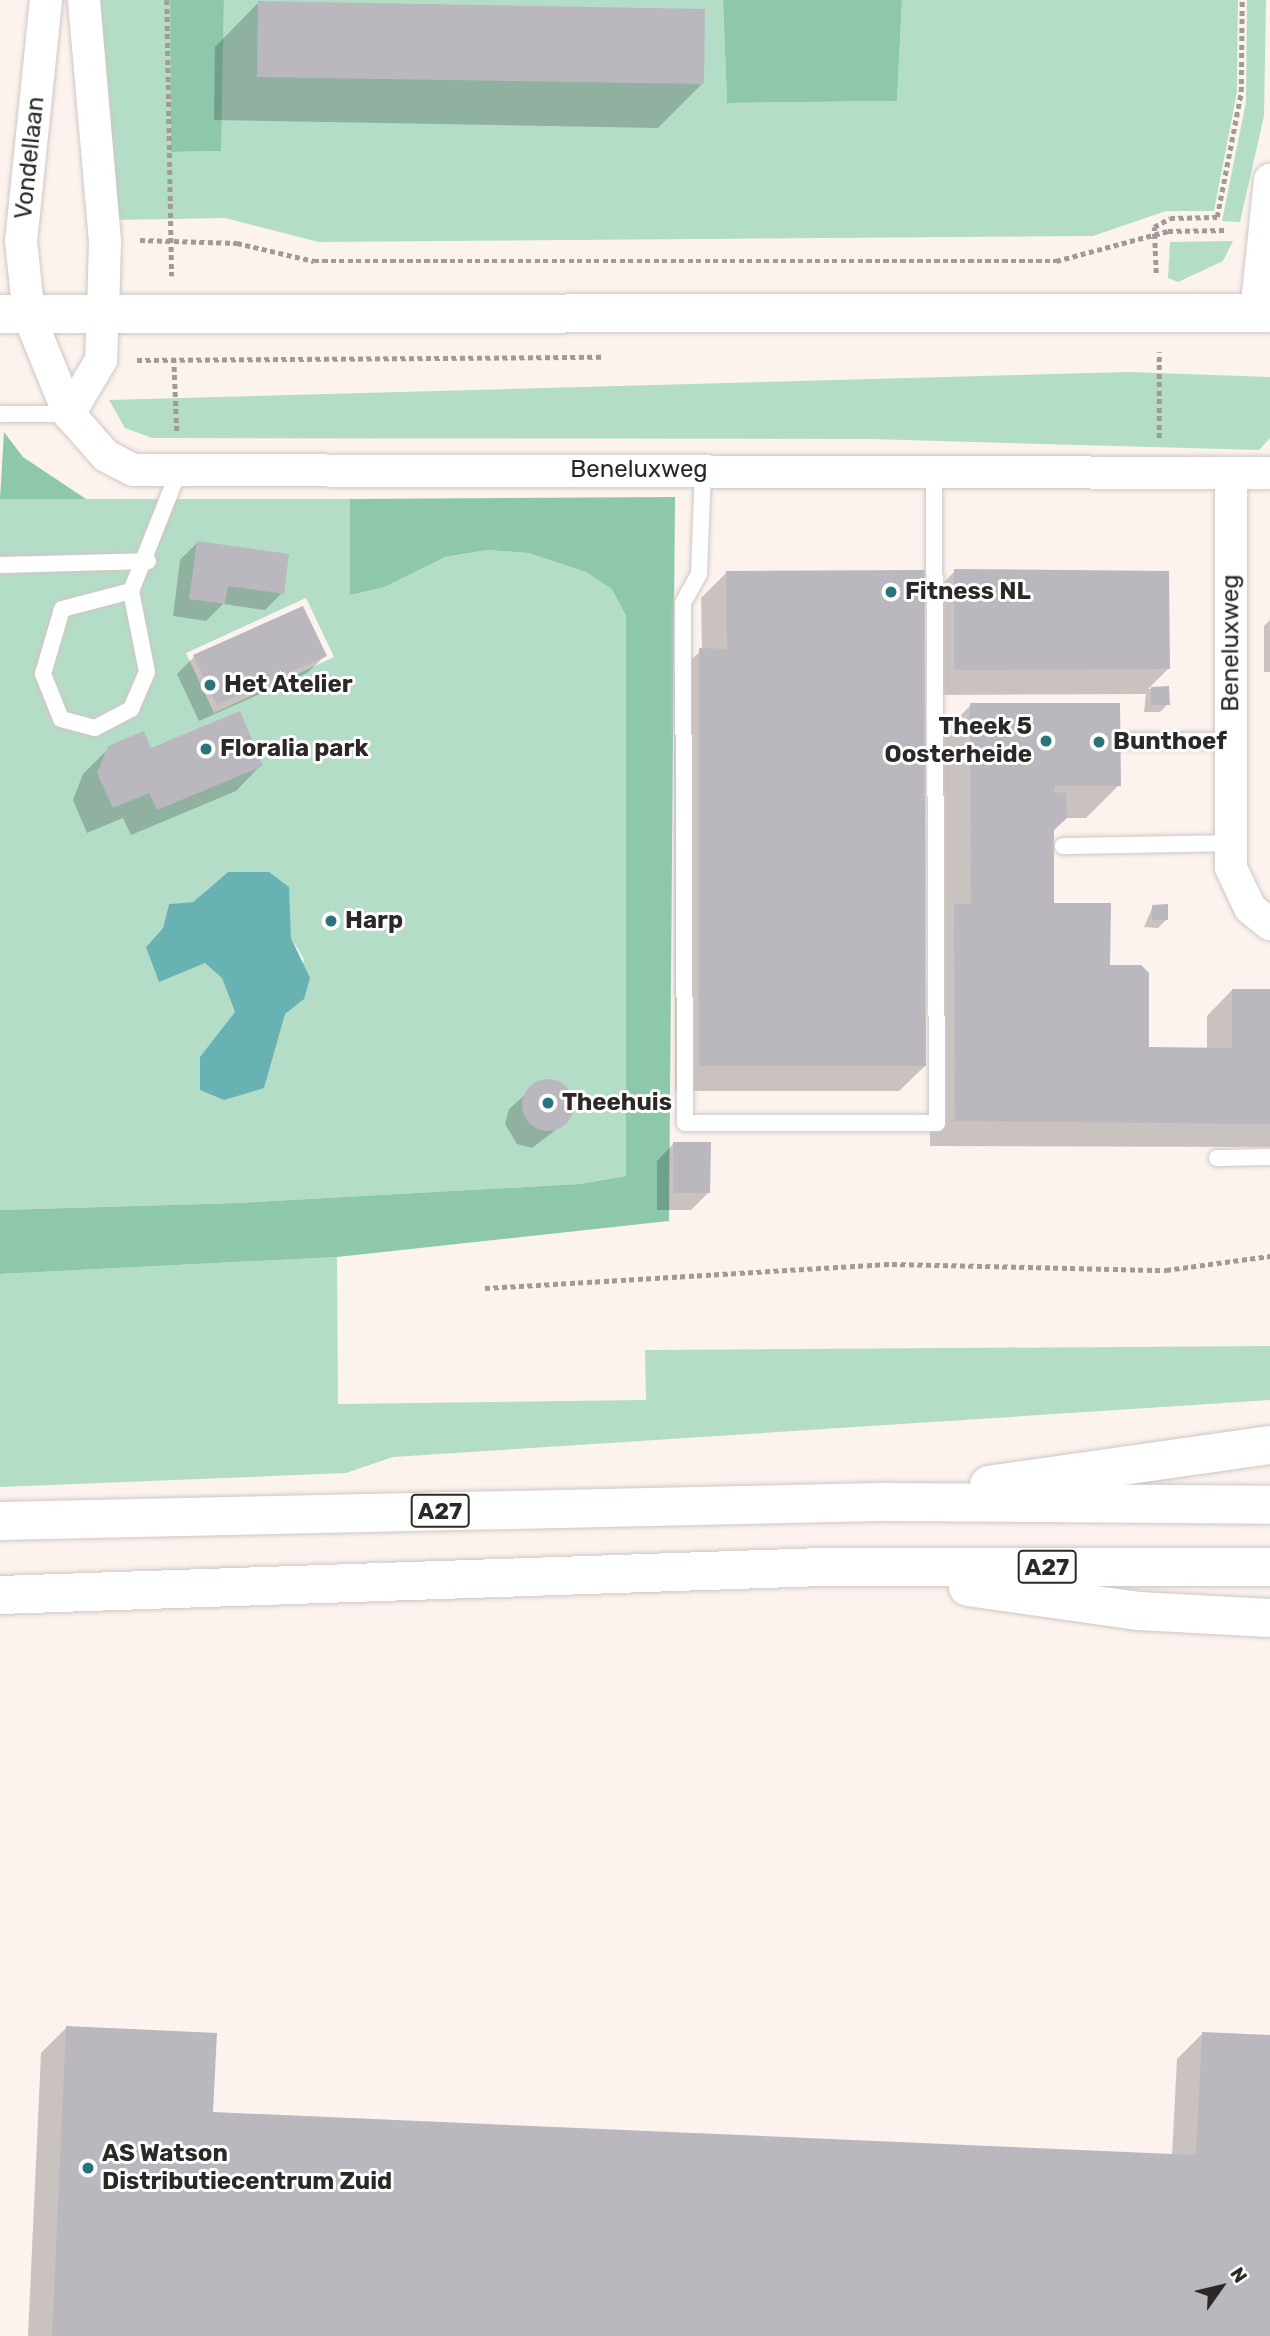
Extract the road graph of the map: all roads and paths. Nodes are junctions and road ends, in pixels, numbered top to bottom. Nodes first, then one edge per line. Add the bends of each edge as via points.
1 (46, 0) edge
2 (84, 0) edge
3 (167, 0) edge
4 (1242, 0) edge
5 (1270, 180) edge
6 (1262, 230) junction
7 (1155, 235) junction
8 (1157, 312) junction
9 (103, 313) junction
10 (1263, 313) edge
11 (15, 315) edge
12 (174, 360) dead end
13 (0, 414) edge
14 (69, 414) junction
15 (703, 469) junction
16 (934, 471) junction
17 (1160, 472) junction
18 (178, 473) junction
19 (1270, 473) edge
20 (1231, 474) junction
21 (148, 561) junction
22 (0, 565) edge
23 (131, 590) junction
24 (1125, 741) dead end
25 (1231, 741) junction
26 (1231, 843) junction
27 (1063, 846) dead end
28 (1270, 924) edge
29 (1270, 1157) edge
30 (1217, 1158) dead end
31 (1270, 1256) edge
32 (485, 1288) dead end
33 (1270, 1445) edge
34 (880, 1502) junction
35 (1270, 1505) edge
36 (0, 1521) edge
37 (824, 1567) junction
38 (1270, 1567) edge
39 (0, 1595) edge
40 (1270, 1618) edge

1 - 11 street, Vondellaan
2 - 9 street via 105,241
3 - 7 path via 171,240 237,243 314,261 1056,261
4 - 7 path via 1241,92 1217,217 1170,218 1154,227
5 - 6 street
6 - 7 path
6 - 10 street
7 - 8 path
8 - 9 main road
8 - 10 main road
8 - 17 path
9 - 11 main road
9 - 14 street via 101,360
11 - 14 street, Beneluxweg
12 - 18 path
13 - 14 lane
14 - 18 street, Beneluxweg via 106,456 133,470
15 - 16 street, Beneluxweg
15 - 16 lane via 699,574 683,603 685,1123 937,1123
15 - 18 street, Beneluxweg
16 - 17 street, Beneluxweg
17 - 20 street, Beneluxweg
18 - 21 lane
19 - 20 street, Beneluxweg
20 - 25 street, Beneluxweg
21 - 22 lane
21 - 23 lane
23 - 23 lane via 147,672 131,709 95,728 61,719 43,674 62,609
24 - 25 lane
25 - 26 street, Beneluxweg
26 - 27 lane
26 - 28 street, Beneluxweg via 1231,868 1250,908
29 - 30 lane
31 - 32 path via 1166,1270 892,1264
33 - 34 main road, A27 via 1229,1446
34 - 35 main road, A27
34 - 36 main road, A27
37 - 38 main road, A27
37 - 39 main road, A27
37 - 40 main road, A27 via 1139,1611

